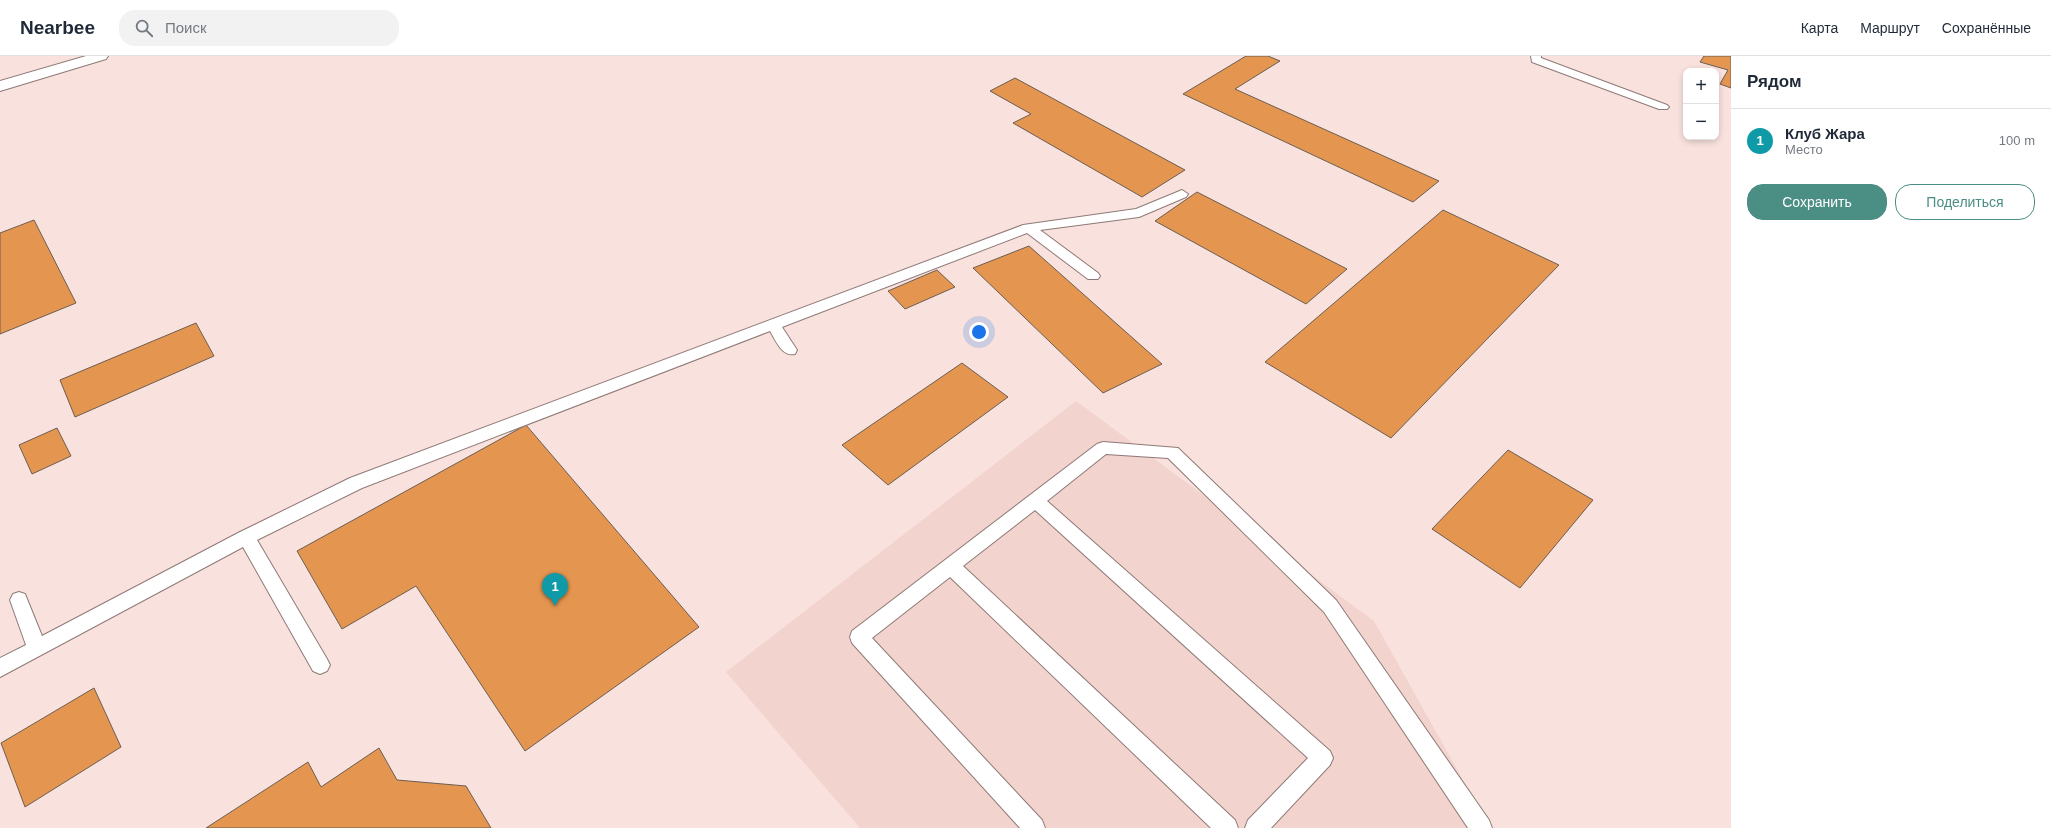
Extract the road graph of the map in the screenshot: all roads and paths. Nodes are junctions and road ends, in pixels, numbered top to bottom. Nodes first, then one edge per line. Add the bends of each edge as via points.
1 (101, 56) edge
2 (1536, 56) edge
3 (0, 86) edge
4 (1663, 107) dead end
5 (1182, 194) dead end
6 (1028, 228) junction
7 (1093, 276) dead end
8 (773, 325) junction
9 (790, 350) dead end
10 (1035, 500) junction
11 (246, 537) junction
12 (951, 566) junction
13 (19, 600) dead end
14 (37, 649) junction
15 (320, 665) dead end
16 (0, 668) edge
17 (1034, 828) edge
18 (1227, 828) edge
19 (1256, 828) edge
20 (1481, 828) edge

1 - 3 main road
2 - 4 lane via 1536,60
5 - 6 lane via 1139,213
6 - 7 lane
6 - 8 lane
8 - 9 lane
8 - 11 lane via 356,483
10 - 12 lane
10 - 19 lane via 1323,758
10 - 20 lane via 1103,448 1172,452 1330,606
11 - 14 lane
11 - 15 lane
12 - 17 lane via 858,637
12 - 18 lane
13 - 14 lane
14 - 16 lane

